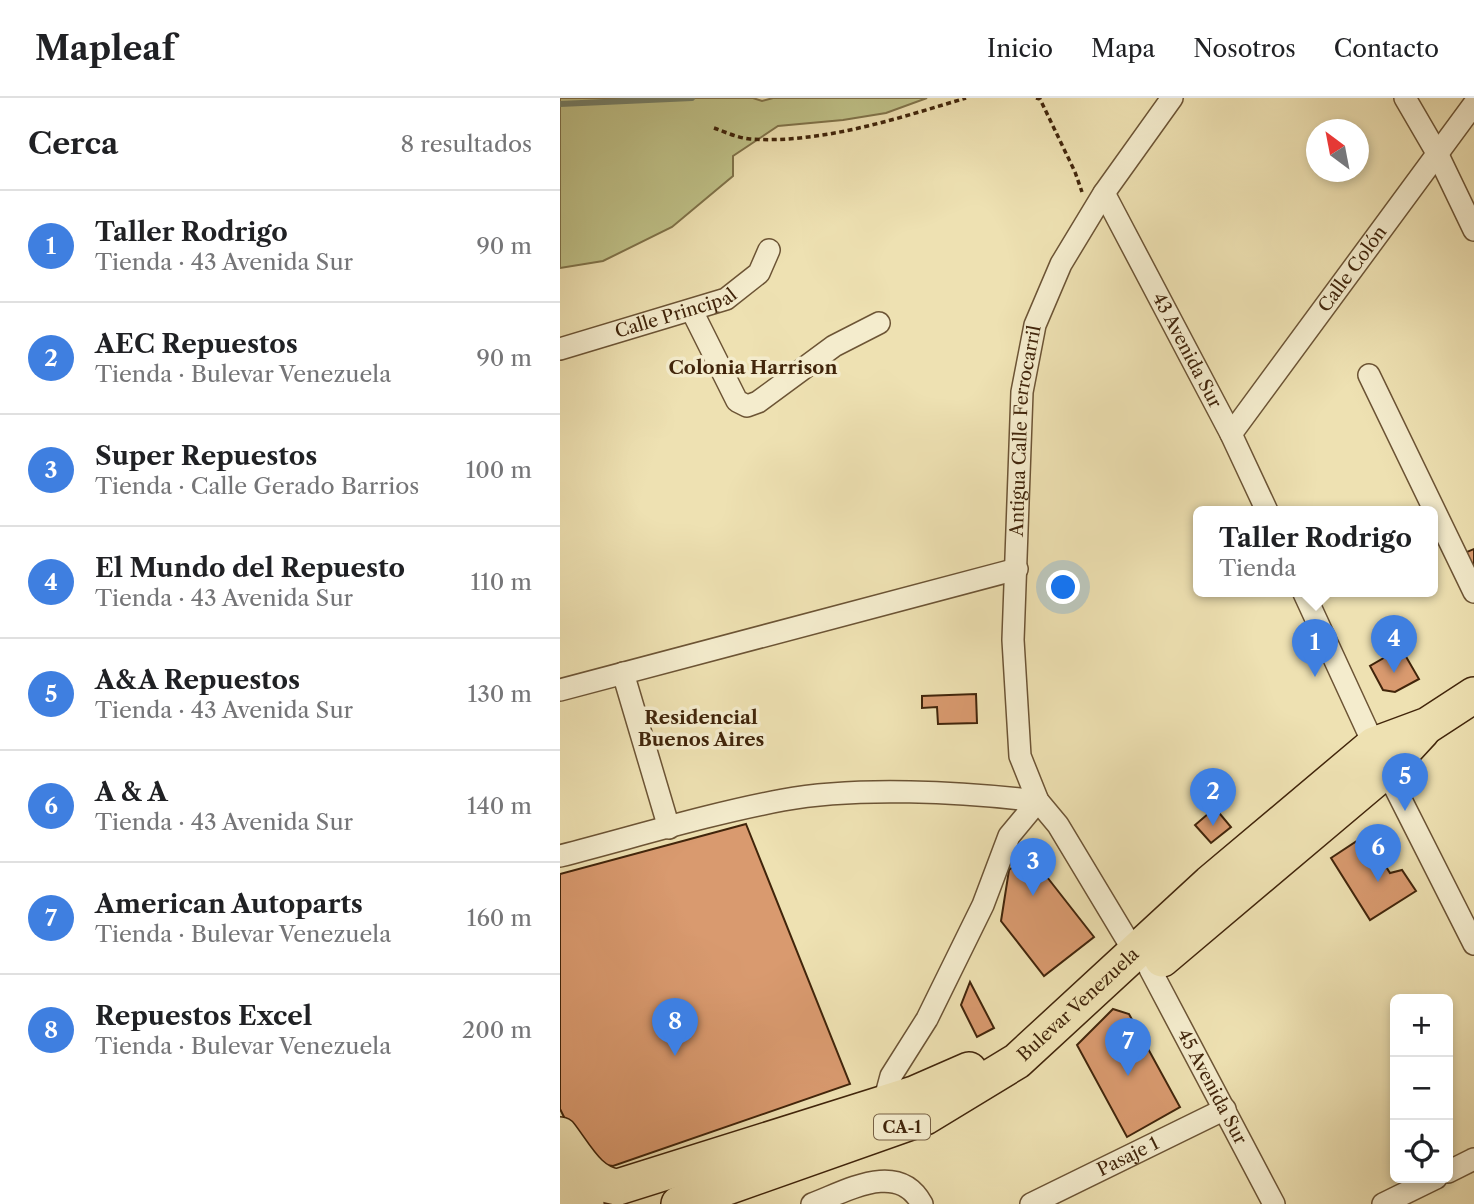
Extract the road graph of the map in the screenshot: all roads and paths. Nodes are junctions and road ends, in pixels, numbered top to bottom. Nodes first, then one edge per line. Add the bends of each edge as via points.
1 (966, 98) edge
2 (1036, 98) edge
3 (1172, 98) edge
4 (1405, 98) edge
5 (1474, 104) edge
6 (713, 128) dead end
7 (1437, 153) junction
8 (1104, 193) junction
9 (1089, 217) junction
10 (1474, 230) edge
11 (769, 250) dead end
12 (692, 311) junction
13 (879, 323) dead end
14 (560, 349) edge
15 (1369, 375) dead end
16 (1231, 434) junction
17 (1264, 506) edge
18 (1432, 506) edge
19 (1438, 518) edge
20 (1017, 569) junction
21 (1474, 592) edge
22 (1306, 597) edge
23 (623, 673) junction
24 (560, 690) edge
25 (1474, 695) edge
26 (1380, 757) junction
27 (1038, 801) junction
28 (669, 828) junction
29 (560, 856) edge
30 (1474, 944) edge
31 (1143, 961) junction
32 (1093, 992) junction
33 (884, 1102) junction
34 (1225, 1109) junction
35 (560, 1135) edge
36 (1474, 1158) edge
37 (564, 1162) edge
38 (1453, 1169) edge
39 (1426, 1183) edge
40 (919, 1199) edge
41 (587, 1204) edge
42 (604, 1204) edge
43 (679, 1204) edge
44 (741, 1204) edge
45 (811, 1204) edge
46 (1031, 1204) edge
47 (1274, 1204) edge
48 (1383, 1204) edge

1 - 6 path via 873,126 816,135 748,139
2 - 9 path via 1075,172
3 - 8 street, Antigua Calle Ferrocarril
4 - 7 street
5 - 7 street, Calle Colón
7 - 10 street
7 - 16 street, Calle Colón
8 - 9 street, Antigua Calle Ferrocarril
8 - 16 street, 43 Avenida Sur
9 - 20 street, Antigua Calle Ferrocarril via 1044,301 1029,349 1022,392
11 - 12 street, Calle Principal via 760,273 726,299
12 - 13 street via 737,401 747,406 834,346
12 - 14 street, Calle Principal
15 - 18 street
16 - 17 street, 43 Avenida Sur
19 - 21 street
20 - 23 street
20 - 27 street, Antigua Calle Ferrocarril via 1013,640 1020,756
22 - 26 street
23 - 24 street
23 - 28 street
25 - 26 highway, Bulevar Venezuela / CA-1
26 - 30 street
26 - 31 highway, Bulevar Venezuela / CA-1 via 1219,876
27 - 28 street via 979,794 818,796
27 - 31 street, 45 Avenida Sur via 1058,824
27 - 33 street via 1009,836 983,905 927,1019 891,1076
28 - 29 street
31 - 32 highway, Bulevar Venezuela / CA-1
31 - 34 street, 45 Avenida Sur
31 - 44 highway, Bulevar Venezuela / CA-1 via 1070,1039 943,1128 895,1152
32 - 33 highway via 979,1065
32 - 42 highway via 943,1096
32 - 43 highway, Bulevar Venezuela / CA-1 via 1017,1061 925,1117
33 - 35 highway via 618,1187 593,1178
34 - 46 street, Pasaje 1
34 - 47 street, 45 Avenida Sur
36 - 38 street
37 - 41 main road
39 - 48 street
40 - 45 street via 904,1183 884,1180

